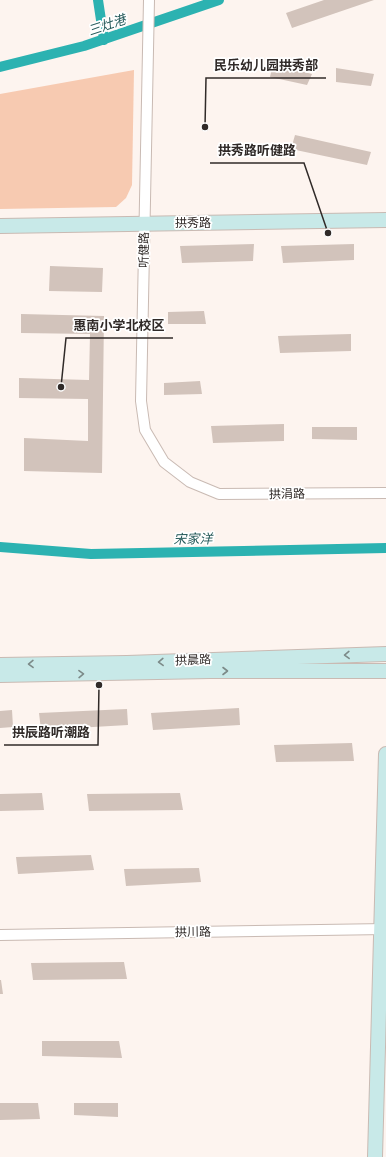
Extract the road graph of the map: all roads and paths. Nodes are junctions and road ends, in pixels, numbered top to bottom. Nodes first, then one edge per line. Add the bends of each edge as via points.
1 (149, 0) edge
2 (386, 220) edge
3 (145, 223) junction
4 (0, 226) edge
5 (190, 482) joint
6 (386, 493) edge
7 (386, 654) edge
8 (0, 665) edge
9 (386, 671) edge
10 (0, 675) edge
11 (386, 754) edge
12 (384, 929) edge
13 (0, 935) edge
14 (375, 1157) edge

1 - 3 street, 听健路
2 - 3 street, 拱秀路
3 - 4 street, 拱秀路
3 - 5 street, 听健路 via 141,401 145,430 164,462
5 - 6 street, 拱涓路 via 219,494
7 -> 8 street, 拱晨路
10 -> 9 street, 拱晨路
11 - 12 street
12 - 13 street, 拱川路
12 - 14 street

